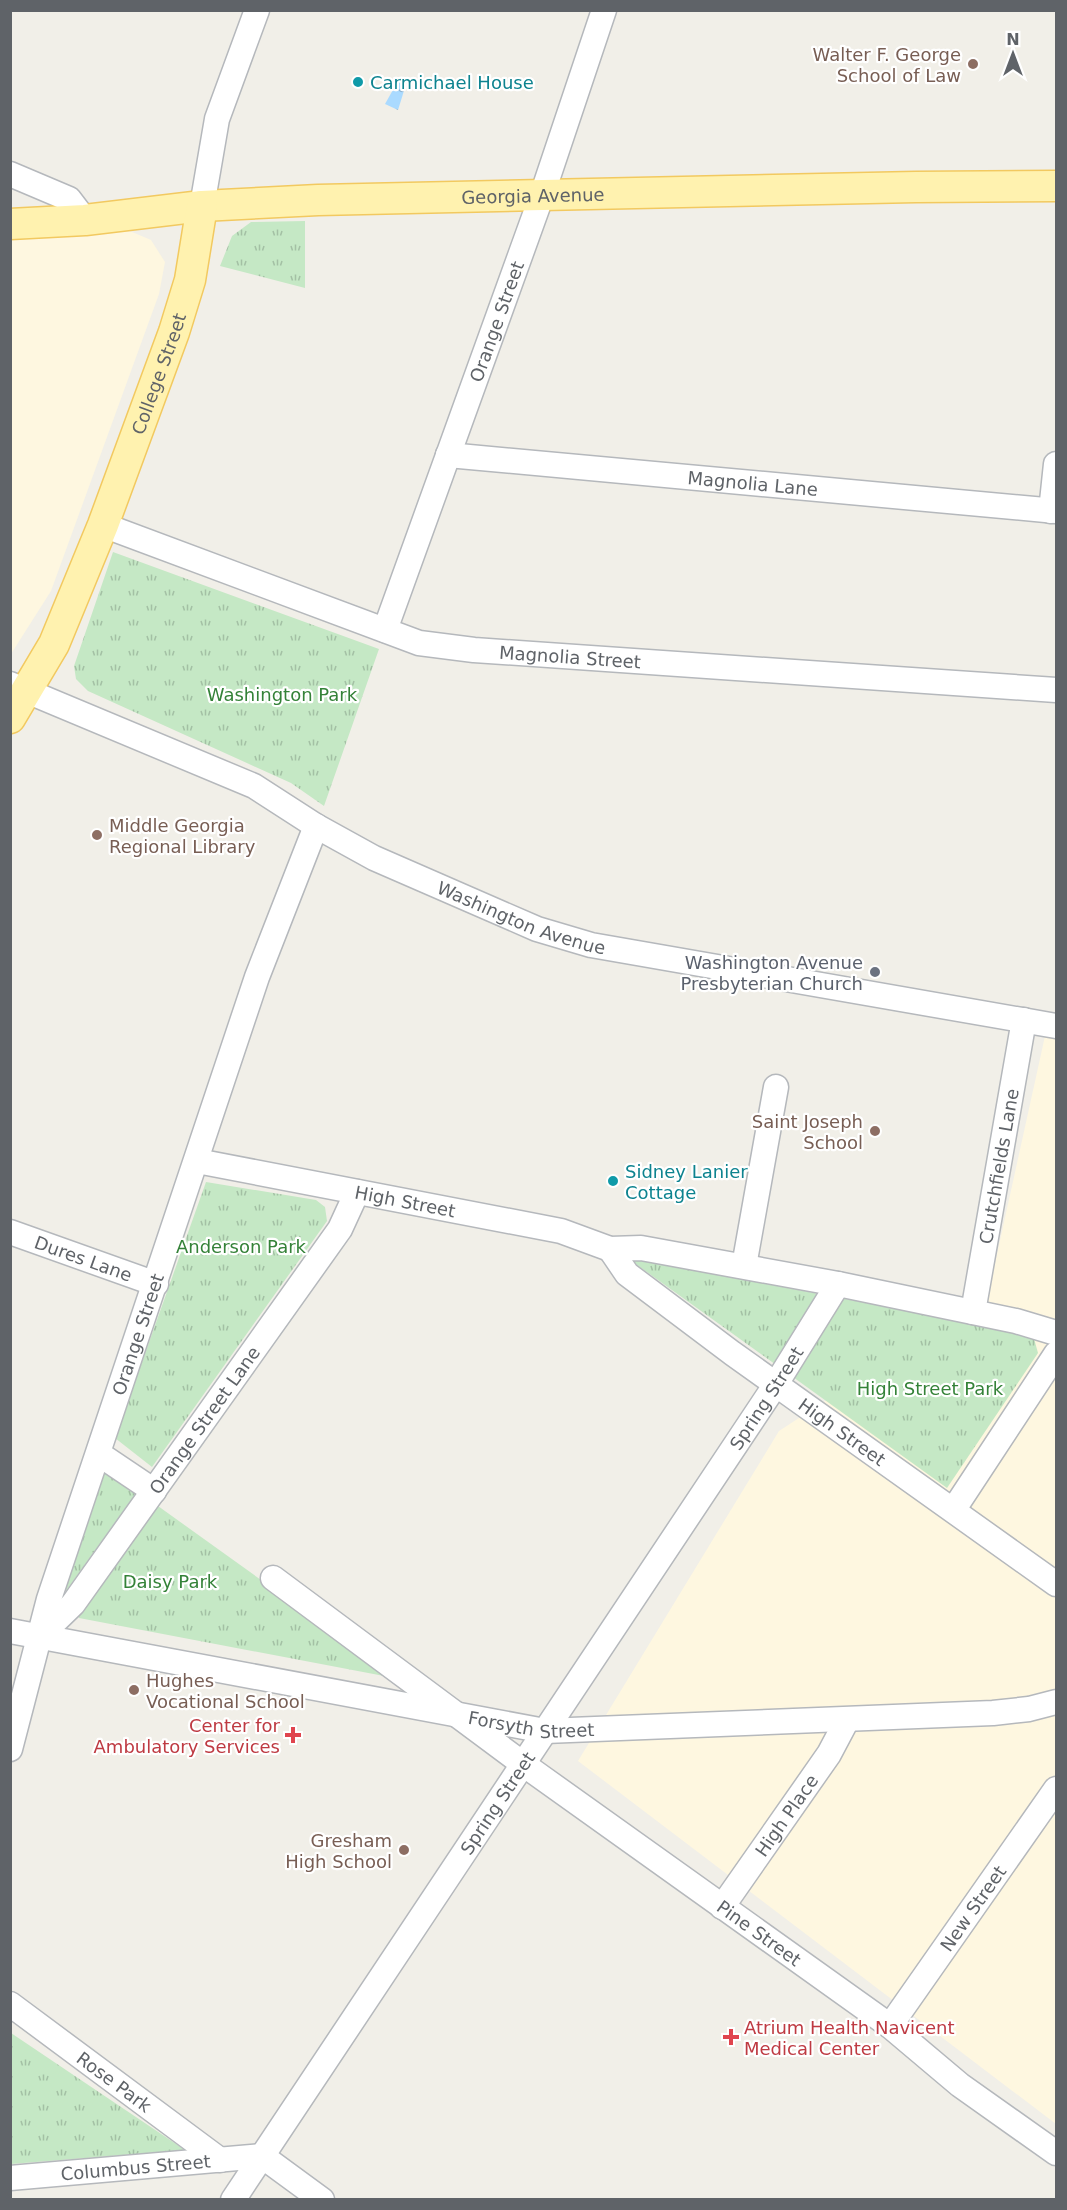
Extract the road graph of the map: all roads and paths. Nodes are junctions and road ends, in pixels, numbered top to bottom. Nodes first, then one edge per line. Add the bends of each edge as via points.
1 (257, 10) edge
2 (604, 10) edge
3 (10, 174) edge
4 (1056, 186) edge
5 (542, 195) junction
6 (202, 206) junction
7 (85, 220) junction
8 (10, 224) edge
9 (448, 455) junction
10 (1056, 464) edge
11 (1054, 511) edge
12 (103, 525) junction
13 (385, 630) junction
14 (18, 687) edge
15 (1056, 690) edge
16 (10, 718) edge
17 (316, 826) junction
18 (1024, 1020) junction
19 (1056, 1025) edge
20 (776, 1087) dead end
21 (197, 1161) junction
22 (357, 1192) junction
23 (10, 1232) edge
24 (610, 1248) junction
25 (744, 1266) junction
26 (156, 1284) junction
27 (838, 1284) junction
28 (973, 1312) junction
29 (1056, 1333) edge
30 (1056, 1354) edge
31 (776, 1384) junction
32 (99, 1454) junction
33 (154, 1491) junction
34 (954, 1509) junction
35 (273, 1578) dead end
36 (1056, 1584) edge
37 (10, 1631) edge
38 (39, 1638) junction
39 (1056, 1702) edge
40 (460, 1716) junction
41 (847, 1720) junction
42 (545, 1731) junction
43 (10, 1749) edge
44 (523, 1764) junction
45 (1056, 1789) edge
46 (722, 1907) junction
47 (10, 2004) edge
48 (890, 2026) junction
49 (1056, 2152) edge
50 (262, 2156) junction
51 (220, 2160) junction
52 (10, 2178) edge
53 (233, 2199) edge
54 (322, 2199) edge

1 - 6 street, College Street via 217,119
2 - 5 street, Orange Street
3 - 7 street via 69,199
4 - 5 main road, Georgia Avenue
5 - 6 main road, Georgia Avenue
5 - 9 street, Orange Street
6 - 7 main road, Georgia Avenue
6 - 12 main road, College Street via 190,280 174,332
7 - 8 main road, Georgia Avenue
9 - 11 street, Magnolia Lane
9 - 13 street, Orange Street
10 - 11 street
12 - 13 street, Magnolia Street
12 - 14 main road, College Street via 54,644
13 - 15 street, Magnolia Street via 418,643 474,650
14 - 16 main road, College Street
14 - 17 street, Washington Avenue via 254,786
17 - 18 street, Washington Avenue via 374,858 537,929 591,945
17 - 21 street, Orange Street via 257,977
18 - 19 street, Washington Avenue
18 - 28 street, Crutchfields Lane
20 - 25 street
21 - 22 street, High Street
21 - 26 street, Orange Street
22 - 24 street, High Street via 561,1231
22 - 33 street, Orange Street Lane via 340,1229
23 - 26 street, Dures Lane
24 - 25 street, High Street via 641,1248
24 - 31 street, High Street via 627,1274
25 - 27 street, High Street
26 - 32 street, Orange Street
27 - 28 street, High Street
27 - 31 street, Spring Street
28 - 29 street, High Street
30 - 34 street
31 - 34 street, High Street
31 - 42 street, Spring Street
32 - 33 street
32 - 38 street, Orange Street
33 - 38 street, Orange Street Lane via 73,1604
34 - 36 street, High Street
35 - 40 street
37 - 38 street, Forsyth Street
38 - 40 street, Forsyth Street
38 - 43 street, Orange Street
39 - 41 street, Forsyth Street via 993,1713
40 - 42 street, Forsyth Street
40 - 44 street, Pine Street
41 - 42 street, Forsyth Street
41 - 46 street, High Place via 829,1754
42 - 44 street, Spring Street
44 - 46 street, Pine Street
44 - 50 street, Spring Street
45 - 48 street, New Street
46 - 48 street, Pine Street
47 - 51 street, Rose Park
48 - 49 street, Pine Street via 960,2085
50 - 51 street, Columbus Street
50 - 53 street, Spring Street
50 - 54 street
51 - 52 street, Columbus Street

